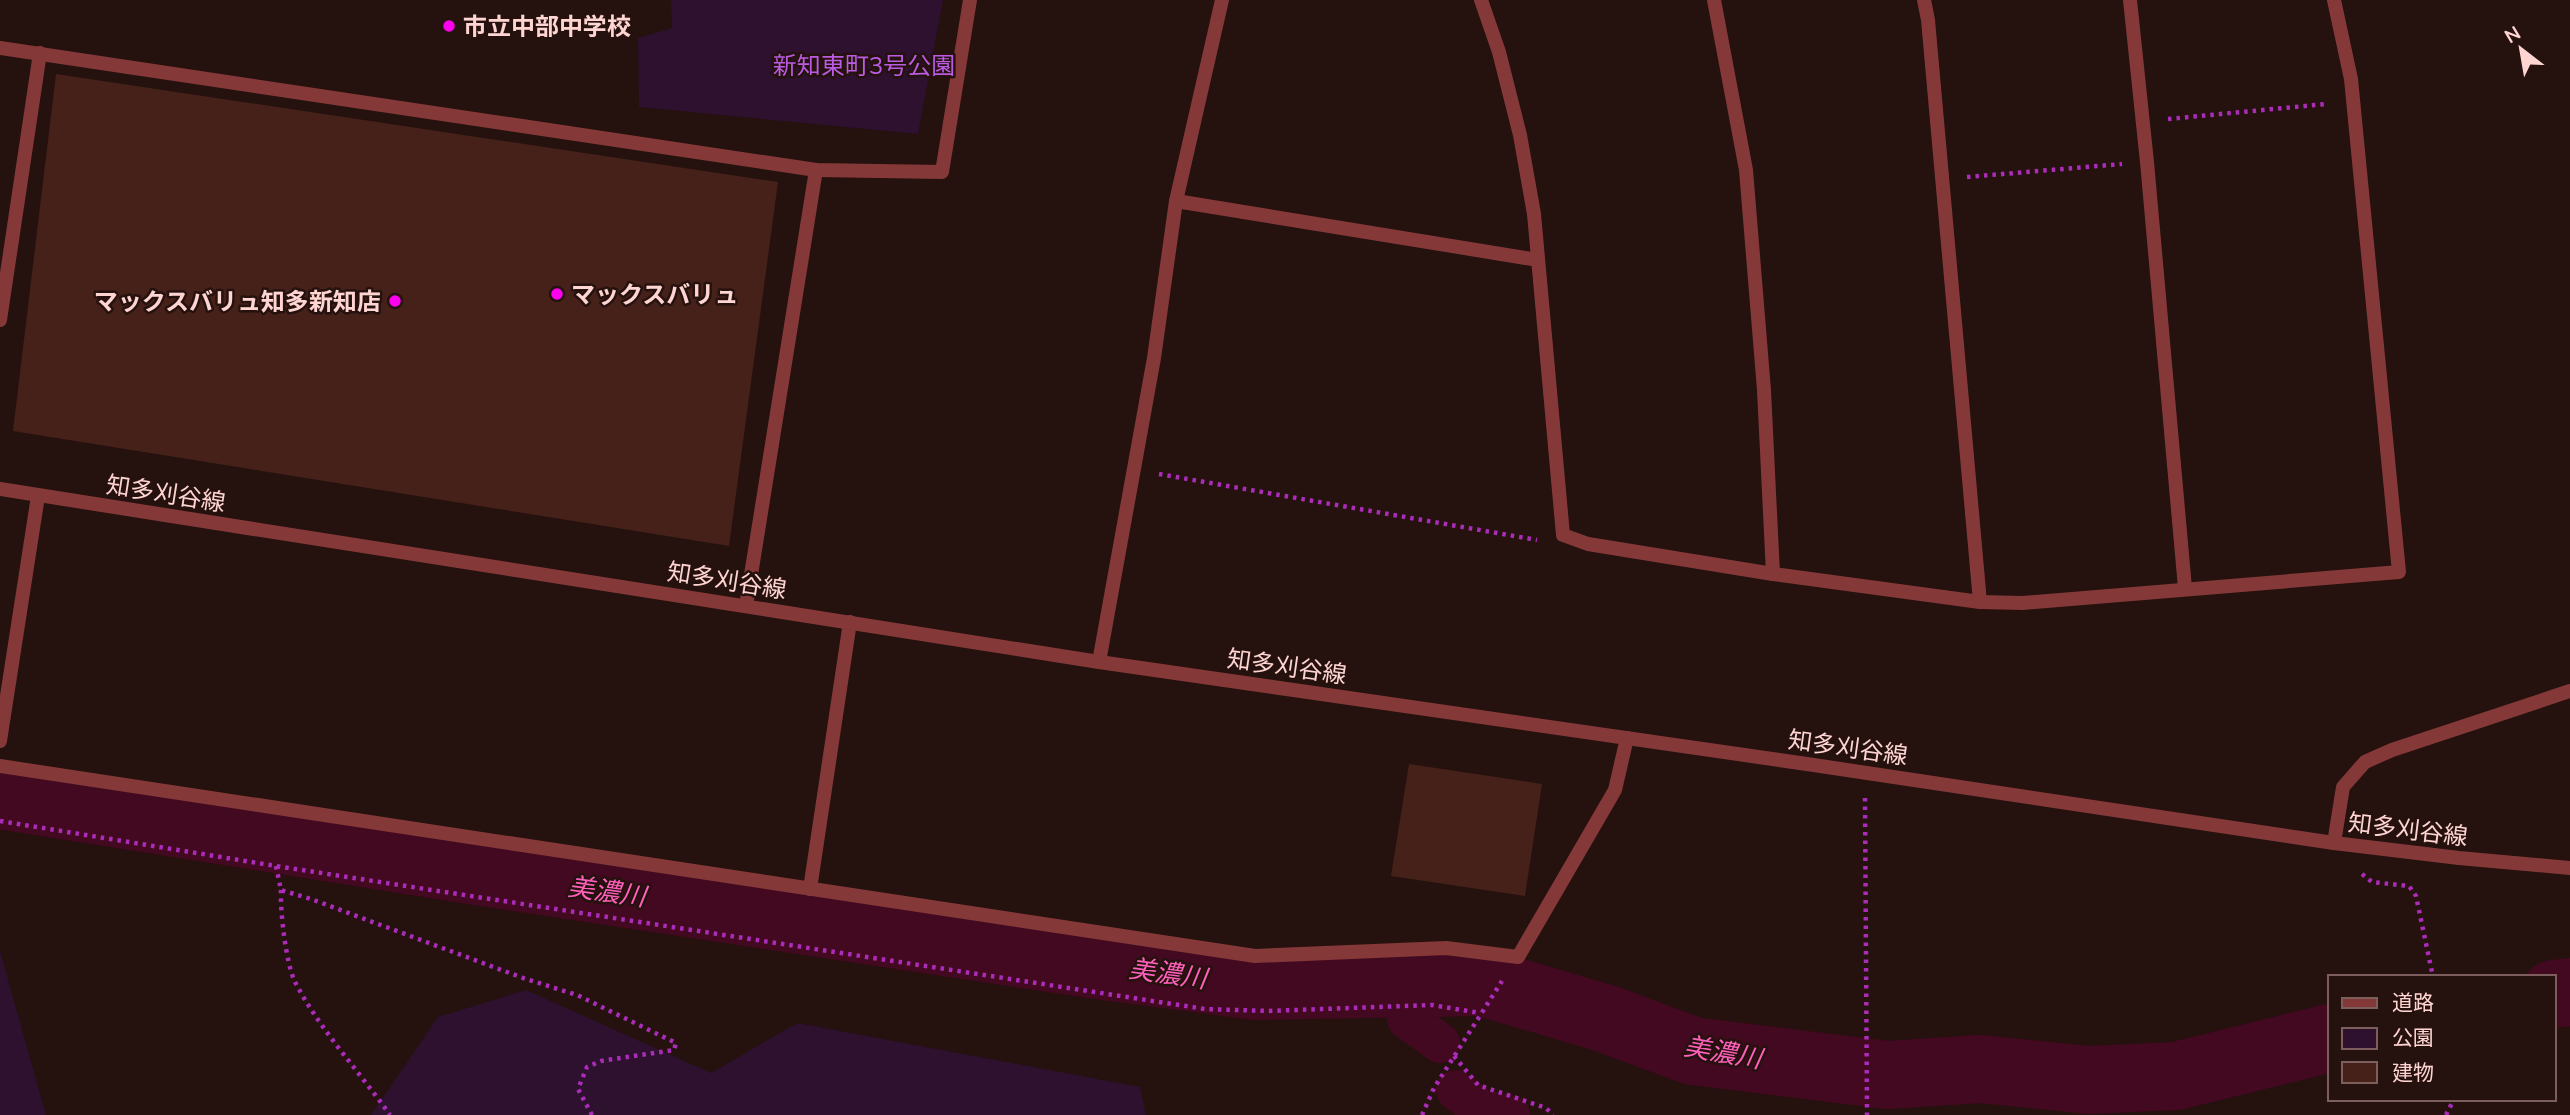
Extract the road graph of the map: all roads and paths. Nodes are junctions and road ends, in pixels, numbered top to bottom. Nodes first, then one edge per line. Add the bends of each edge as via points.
1 (970, 0) edge
2 (1222, 0) edge
3 (1480, 0) edge
4 (1714, 0) edge
5 (1924, 0) edge
6 (2130, 0) edge
7 (2334, 0) edge
8 (0, 48) edge
9 (40, 53) junction
10 (2353, 101) junction
11 (2142, 121) junction
12 (2147, 162) junction
13 (816, 170) junction
14 (1942, 179) junction
15 (1177, 201) junction
16 (1538, 260) junction
17 (5, 266) edge
18 (0, 320) edge
19 (1134, 470) junction
20 (0, 489) edge
21 (38, 496) junction
22 (1563, 535) junction
23 (1773, 574) junction
24 (2185, 588) junction
25 (1980, 602) junction
26 (746, 606) junction
27 (850, 622) junction
28 (1099, 662) junction
29 (2570, 691) edge
30 (1627, 738) junction
31 (0, 741) edge
32 (0, 766) edge
33 (1866, 773) junction
34 (0, 821) edge
35 (2334, 843) junction
36 (2359, 846) junction
37 (276, 866) junction
38 (2570, 868) edge
39 (810, 889) junction
40 (281, 890) junction
41 (1518, 957) junction
42 (2433, 975) edge
43 (1480, 1013) junction
44 (1454, 1056) junction
45 (390, 1115) edge
46 (592, 1115) edge
47 (1422, 1115) edge
48 (1553, 1115) edge
49 (1867, 1115) edge

1 - 13 street via 942,172
2 - 15 street
3 - 16 street via 1520,135
4 - 23 street via 1745,170 1764,390
5 - 14 street
6 - 11 street
7 - 10 street
8 - 9 street
9 - 13 street
9 - 17 street
10 - 11 path
10 - 24 street via 2399,572
11 - 12 street
12 - 14 path
12 - 24 street
13 - 26 street
14 - 25 street
15 - 16 street
15 - 19 street
16 - 22 street
17 - 18 street
19 - 22 path via 1549,542
19 - 28 street
20 - 21 street, 知多刈谷線
21 - 26 street, 知多刈谷線
21 - 31 street
22 - 23 street via 1588,544
23 - 25 street
24 - 25 street via 2023,603
26 - 27 street, 知多刈谷線
27 - 28 street, 知多刈谷線
27 - 39 street
28 - 30 street, 知多刈谷線
29 - 35 street via 2365,762 2343,787
30 - 33 street, 知多刈谷線
30 - 41 street via 1615,790
32 - 39 street
33 - 35 street, 知多刈谷線
33 - 49 path
34 - 37 path
35 - 36 street, 知多刈谷線
36 - 38 street, 知多刈谷線
36 - 42 path via 2357,863 2363,876 2372,882 2409,886 2416,896
37 - 40 path
37 - 43 path via 1205,1009 1268,1012 1432,1005
39 - 41 street via 1255,956 1446,948
40 - 45 path via 294,980
40 - 46 path via 578,995 676,1043 674,1050 601,1061 587,1068 578,1089
41 - 43 path
43 - 44 path
44 - 47 path
44 - 48 path via 1478,1084 1546,1108

